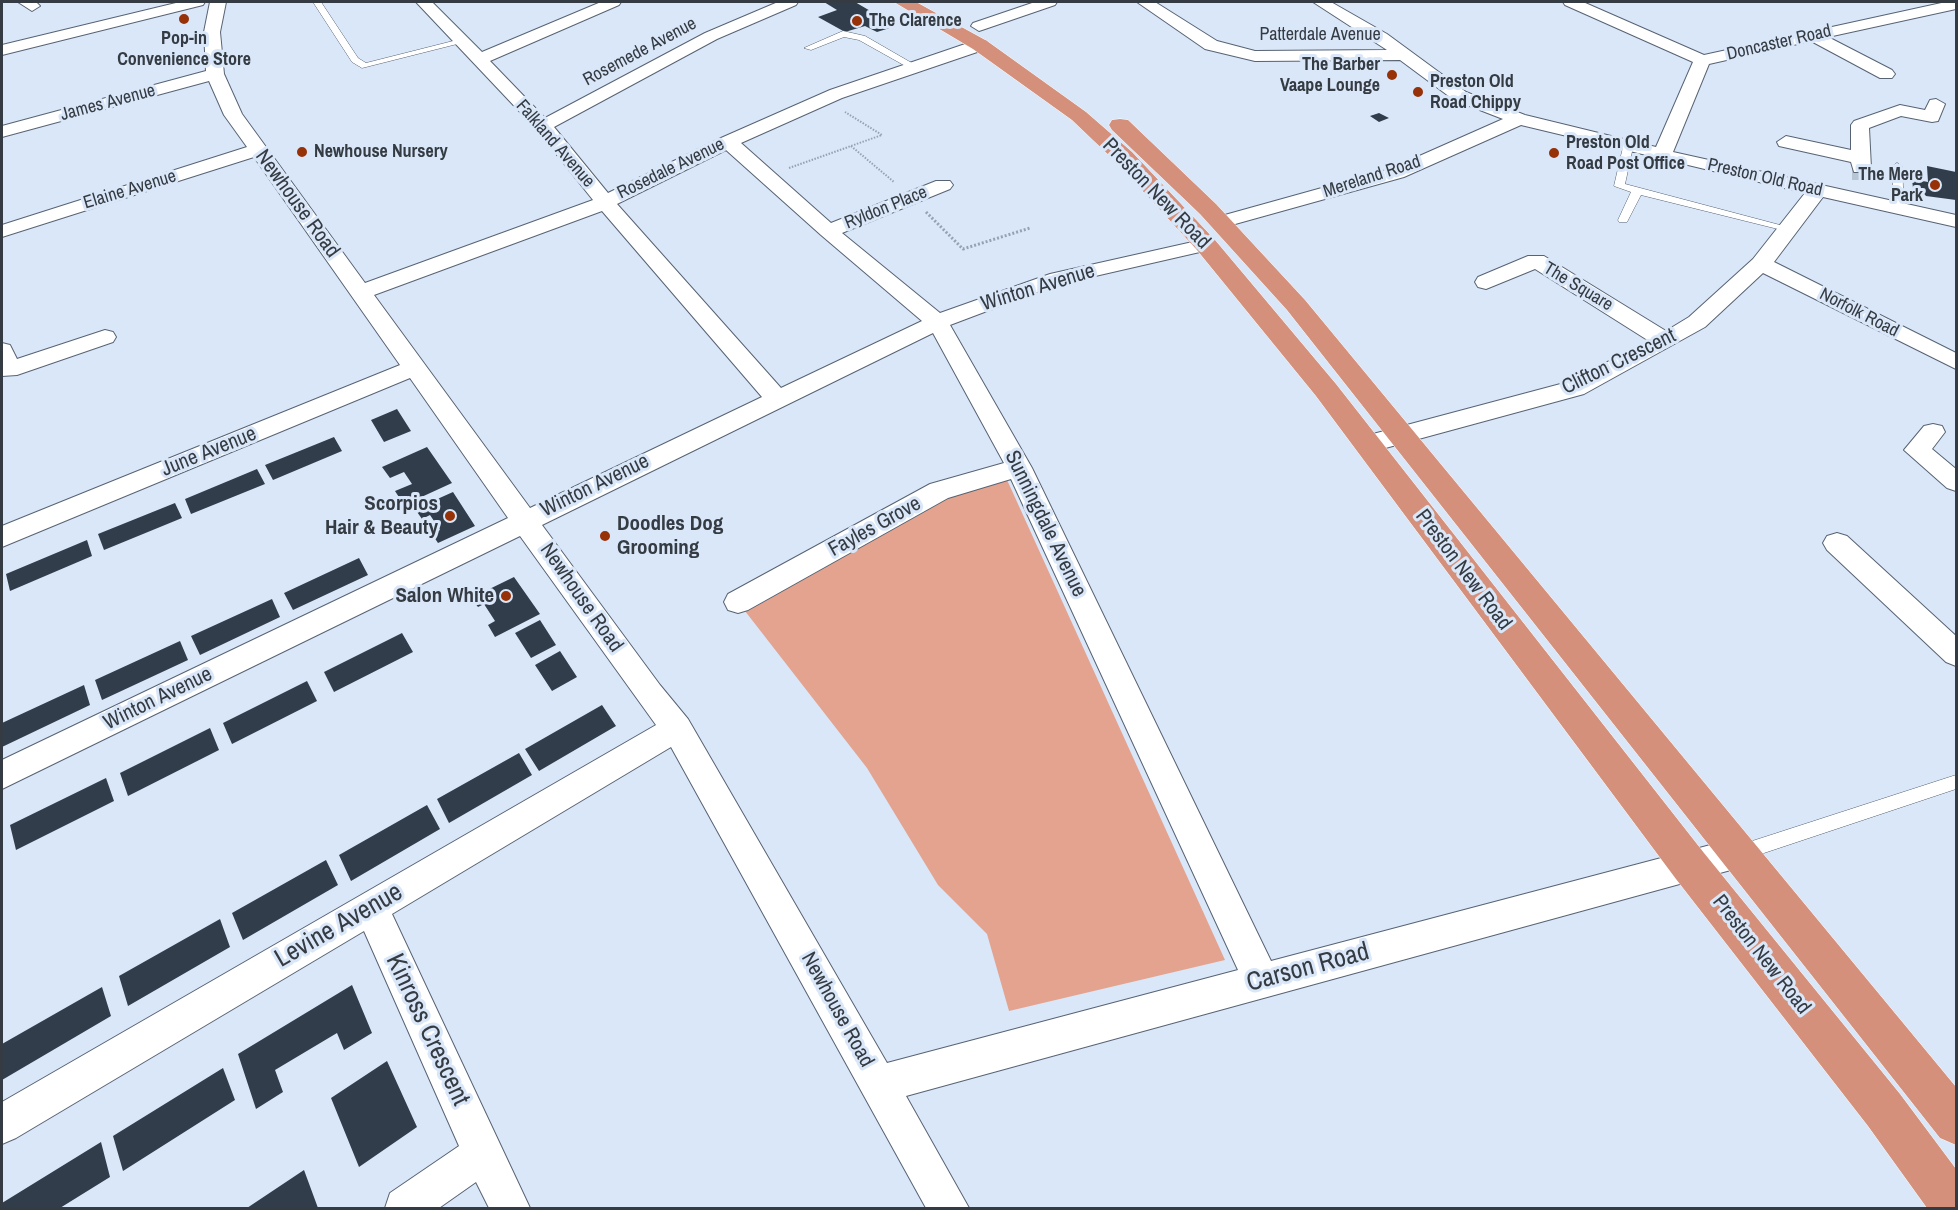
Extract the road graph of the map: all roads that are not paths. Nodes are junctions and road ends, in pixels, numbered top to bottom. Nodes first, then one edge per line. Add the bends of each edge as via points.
1 (197, 2) edge
2 (218, 2) edge
3 (317, 2) edge
4 (613, 2) edge
5 (790, 2) edge
6 (903, 2) edge
7 (933, 2) edge
8 (1049, 2) edge
9 (1145, 2) edge
10 (1321, 2) edge
11 (1571, 2) edge
12 (430, 3) edge
13 (1956, 4) edge
14 (1812, 35) junction
15 (980, 36) junction
16 (461, 42) junction
17 (808, 48) dead end
18 (2, 50) edge
19 (1401, 55) junction
20 (478, 60) junction
21 (1702, 60) junction
22 (912, 66) junction
23 (215, 74) junction
24 (1886, 74) dead end
25 (1936, 104) dead end
26 (1519, 119) junction
27 (543, 126) junction
28 (2, 132) edge
29 (728, 142) junction
30 (1786, 142) dead end
31 (1628, 147) junction
32 (258, 150) junction
33 (1662, 155) junction
34 (1897, 166) dead end
35 (1861, 169) junction
36 (943, 185) dead end
37 (1818, 190) junction
38 (1637, 191) junction
39 (1862, 200) junction
40 (605, 202) junction
41 (1899, 208) junction
42 (1623, 220) dead end
43 (1956, 221) edge
44 (1790, 229) junction
45 (2, 231) edge
46 (828, 231) junction
47 (1214, 234) junction
48 (1761, 264) junction
49 (1486, 282) dead end
50 (361, 292) junction
51 (937, 322) junction
52 (105, 337) dead end
53 (1666, 341) junction
54 (1956, 362) edge
55 (4, 364) edge
56 (416, 367) junction
57 (777, 399) junction
58 (1933, 432) dead end
59 (1403, 435) junction
60 (1367, 444) junction
61 (1019, 468) junction
62 (1956, 482) edge
63 (525, 520) junction
64 (2, 537) edge
65 (1837, 543) dead end
66 (738, 602) dead end
67 (1956, 654) edge
68 (677, 728) junction
69 (2, 775) edge
70 (1956, 782) edge
71 (1737, 854) junction
72 (1690, 866) junction
73 (371, 907) junction
74 (1262, 981) junction
75 (879, 1084) junction
76 (1956, 1122) edge
77 (2, 1124) edge
78 (483, 1153) junction
79 (1956, 1208) edge
80 (405, 1209) edge
81 (510, 1209) edge
82 (948, 1209) edge

1 - 18 street
2 - 23 street, Newhouse Road via 212,32
3 - 16 lane via 356,60 365,66
4 - 20 street
5 - 27 street, Rosemede Avenue via 711,36
6 - 15 highway, Preston New Road
7 - 15 highway, Preston New Road
8 - 15 street, Rosedale Avenue
9 - 19 street, Patterdale Avenue via 1211,45 1255,56
10 - 19 street, Preston Old Road via 1354,20
11 - 21 street
12 - 16 street, Falkland Avenue
13 - 14 street, Doncaster Road
14 - 21 street, Doncaster Road
14 - 24 street
15 - 22 street, Rosedale Avenue
15 - 47 highway, Preston New Road
16 - 20 street, Falkland Avenue
17 - 22 lane via 843,34 862,38
19 - 26 street, Preston Old Road via 1460,96
20 - 27 street, Falkland Avenue
21 - 33 street, Doncaster Road
22 - 29 street, Rosedale Avenue
23 - 28 street, James Avenue
23 - 32 street, Newhouse Road via 233,116
25 - 35 street via 1932,117 1900,110 1860,125
26 - 31 street, Preston Old Road
26 - 47 street, Mereland Road via 1396,172
27 - 40 street, Falkland Avenue
29 - 40 street, Rosedale Avenue
29 - 46 street, Sunningdale Avenue
30 - 35 street
31 - 33 street, Preston Old Road
31 - 38 lane via 1619,186
32 - 45 street, Elaine Avenue
32 - 50 street, Newhouse Road
33 - 37 street, Preston Old Road
34 - 41 lane
35 - 39 street
36 - 46 street, Ryldon Place
37 - 39 street, Preston Old Road
37 - 44 street, Clifton Crescent
38 - 42 lane
38 - 44 lane
39 - 41 street, Preston Old Road
40 - 50 street, Rosedale Avenue
40 - 57 street, Falkland Avenue
41 - 43 street, Preston Old Road
44 - 48 street, Clifton Crescent
46 - 51 street, Sunningdale Avenue
47 - 51 street, Winton Avenue via 1136,261 1050,280
47 - 59 highway, Preston New Road via 1296,305
47 - 60 highway, Preston New Road
48 - 53 street, Clifton Crescent via 1697,322
48 - 54 street, Norfolk Road
49 - 53 street, The Square via 1536,261
50 - 56 street, Newhouse Road
51 - 57 street, Winton Avenue
51 - 61 street, Sunningdale Avenue
52 - 55 street
53 - 59 street, Clifton Crescent via 1576,387
56 - 63 street, Newhouse Road
56 - 64 street, June Avenue
57 - 63 street, Winton Avenue
58 - 62 street via 1917,450
59 - 60 street, Clifton Crescent
59 - 71 highway, Preston New Road
60 - 72 highway, Preston New Road
61 - 66 street, Fayles Grove via 939,491
61 - 74 street, Sunningdale Avenue
63 - 68 street, Newhouse Road
63 - 69 street, Winton Avenue
65 - 67 street
68 - 73 street, Levine Avenue
68 - 75 street, Newhouse Road
70 - 71 lane
71 - 72 street, Carson Road
71 - 76 highway, Preston New Road
72 - 74 street, Carson Road
72 - 79 highway, Preston New Road via 1876,1100
73 - 77 street, Levine Avenue
73 - 78 street, Kinross Crescent
74 - 75 street, Carson Road
75 - 82 street, Newhouse Road
78 - 80 street
78 - 81 street, Kinross Crescent

